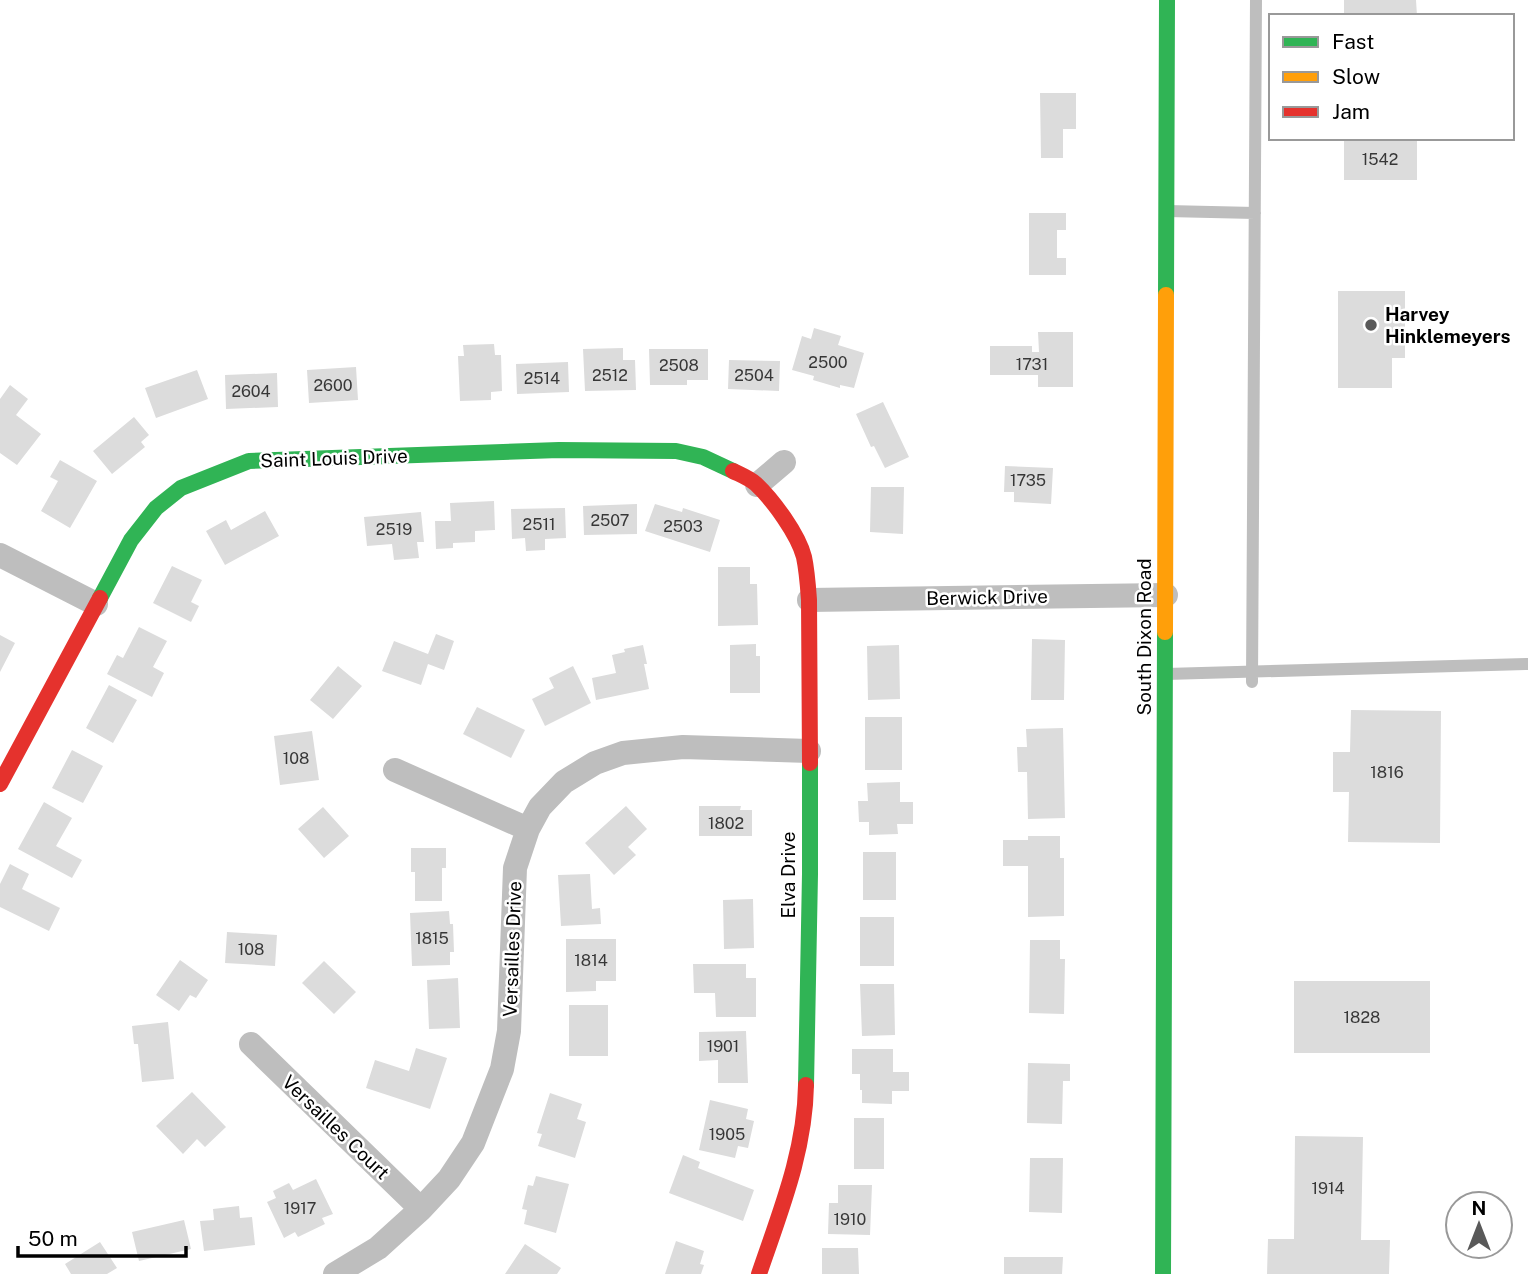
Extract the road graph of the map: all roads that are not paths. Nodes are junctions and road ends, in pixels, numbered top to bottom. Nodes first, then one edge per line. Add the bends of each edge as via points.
1 (1167, 0) edge
2 (1256, 0) edge
3 (1167, 211) junction
4 (1255, 213) junction
5 (784, 461) dead end
6 (757, 485) junction
7 (0, 555) edge
8 (1166, 595) junction
9 (808, 600) junction
10 (96, 604) junction
11 (1528, 664) edge
12 (1165, 674) junction
13 (1252, 677) junction
14 (809, 751) junction
15 (396, 770) dead end
16 (0, 784) edge
17 (528, 829) junction
18 (251, 1044) dead end
19 (421, 1209) junction
20 (335, 1274) edge
21 (759, 1274) edge
22 (1163, 1274) edge

1 - 3 street, South Dixon Road
2 - 4 lane
3 - 4 lane
3 - 8 street, South Dixon Road
4 - 13 lane
5 - 6 street
6 - 9 street, Elva Drive via 786,520 803,554
6 - 10 street, Saint Louis Drive via 703,457 676,451 559,450 249,461 181,488 156,508 131,540
7 - 10 street
8 - 9 street, Berwick Drive
8 - 12 street, South Dixon Road
9 - 14 street, Elva Drive
10 - 16 street, Saint Louis Drive
11 - 13 lane
12 - 13 lane
12 - 22 street, South Dixon Road
14 - 17 street, Versailles Drive via 684,747 623,753 564,782 540,807
14 - 21 street, Elva Drive via 806,1104 794,1169
15 - 17 street
17 - 19 street, Versailles Drive via 515,867 509,1031 502,1069 473,1143
18 - 19 street, Versailles Court
19 - 20 street, Versailles Drive via 378,1248

